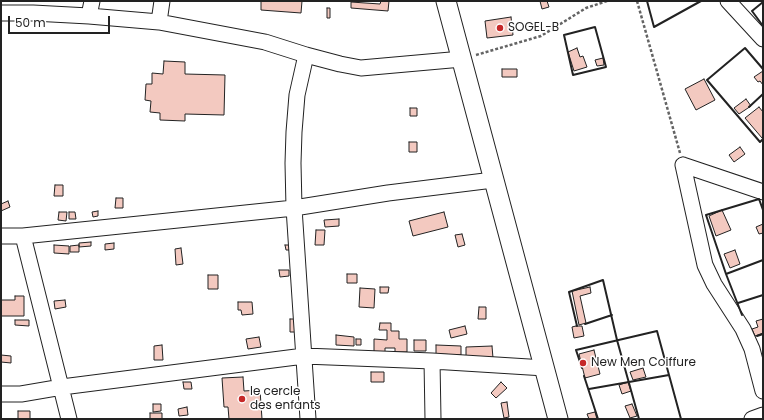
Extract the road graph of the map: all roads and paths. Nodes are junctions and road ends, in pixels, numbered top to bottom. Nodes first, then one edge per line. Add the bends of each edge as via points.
1 (92, 1) edge
2 (162, 1) edge
3 (446, 1) edge
4 (607, 1) edge
5 (638, 1) edge
6 (736, 3) edge
7 (1, 13) edge
8 (89, 16) junction
9 (159, 22) junction
10 (763, 39) edge
11 (306, 55) junction
12 (462, 59) junction
13 (683, 165) junction
14 (494, 180) junction
15 (763, 192) edge
16 (294, 208) junction
17 (1, 236) edge
18 (23, 236) junction
19 (304, 356) junction
20 (432, 361) junction
21 (545, 368) junction
22 (62, 387) junction
23 (763, 391) edge
24 (1, 394) edge
25 (763, 415) edge
26 (70, 419) edge
27 (308, 419) edge
28 (433, 419) edge
29 (558, 419) edge
30 (752, 419) edge

1 - 8 street
2 - 9 street
3 - 12 main road
4 - 12 path via 586,8 541,36
5 - 13 path
6 - 10 street
7 - 8 street
8 - 9 street
9 - 11 street via 266,42
11 - 12 street via 361,68
11 - 16 street via 297,95 294,132
12 - 14 main road
13 - 15 street
13 - 23 street via 705,265 752,349
14 - 16 street
14 - 21 main road
16 - 18 street
16 - 19 street
17 - 18 street
18 - 22 street
19 - 20 street
19 - 22 street
19 - 27 street
20 - 21 street
20 - 28 street
21 - 29 main road
22 - 24 street via 21,394
22 - 26 street
25 - 30 street

